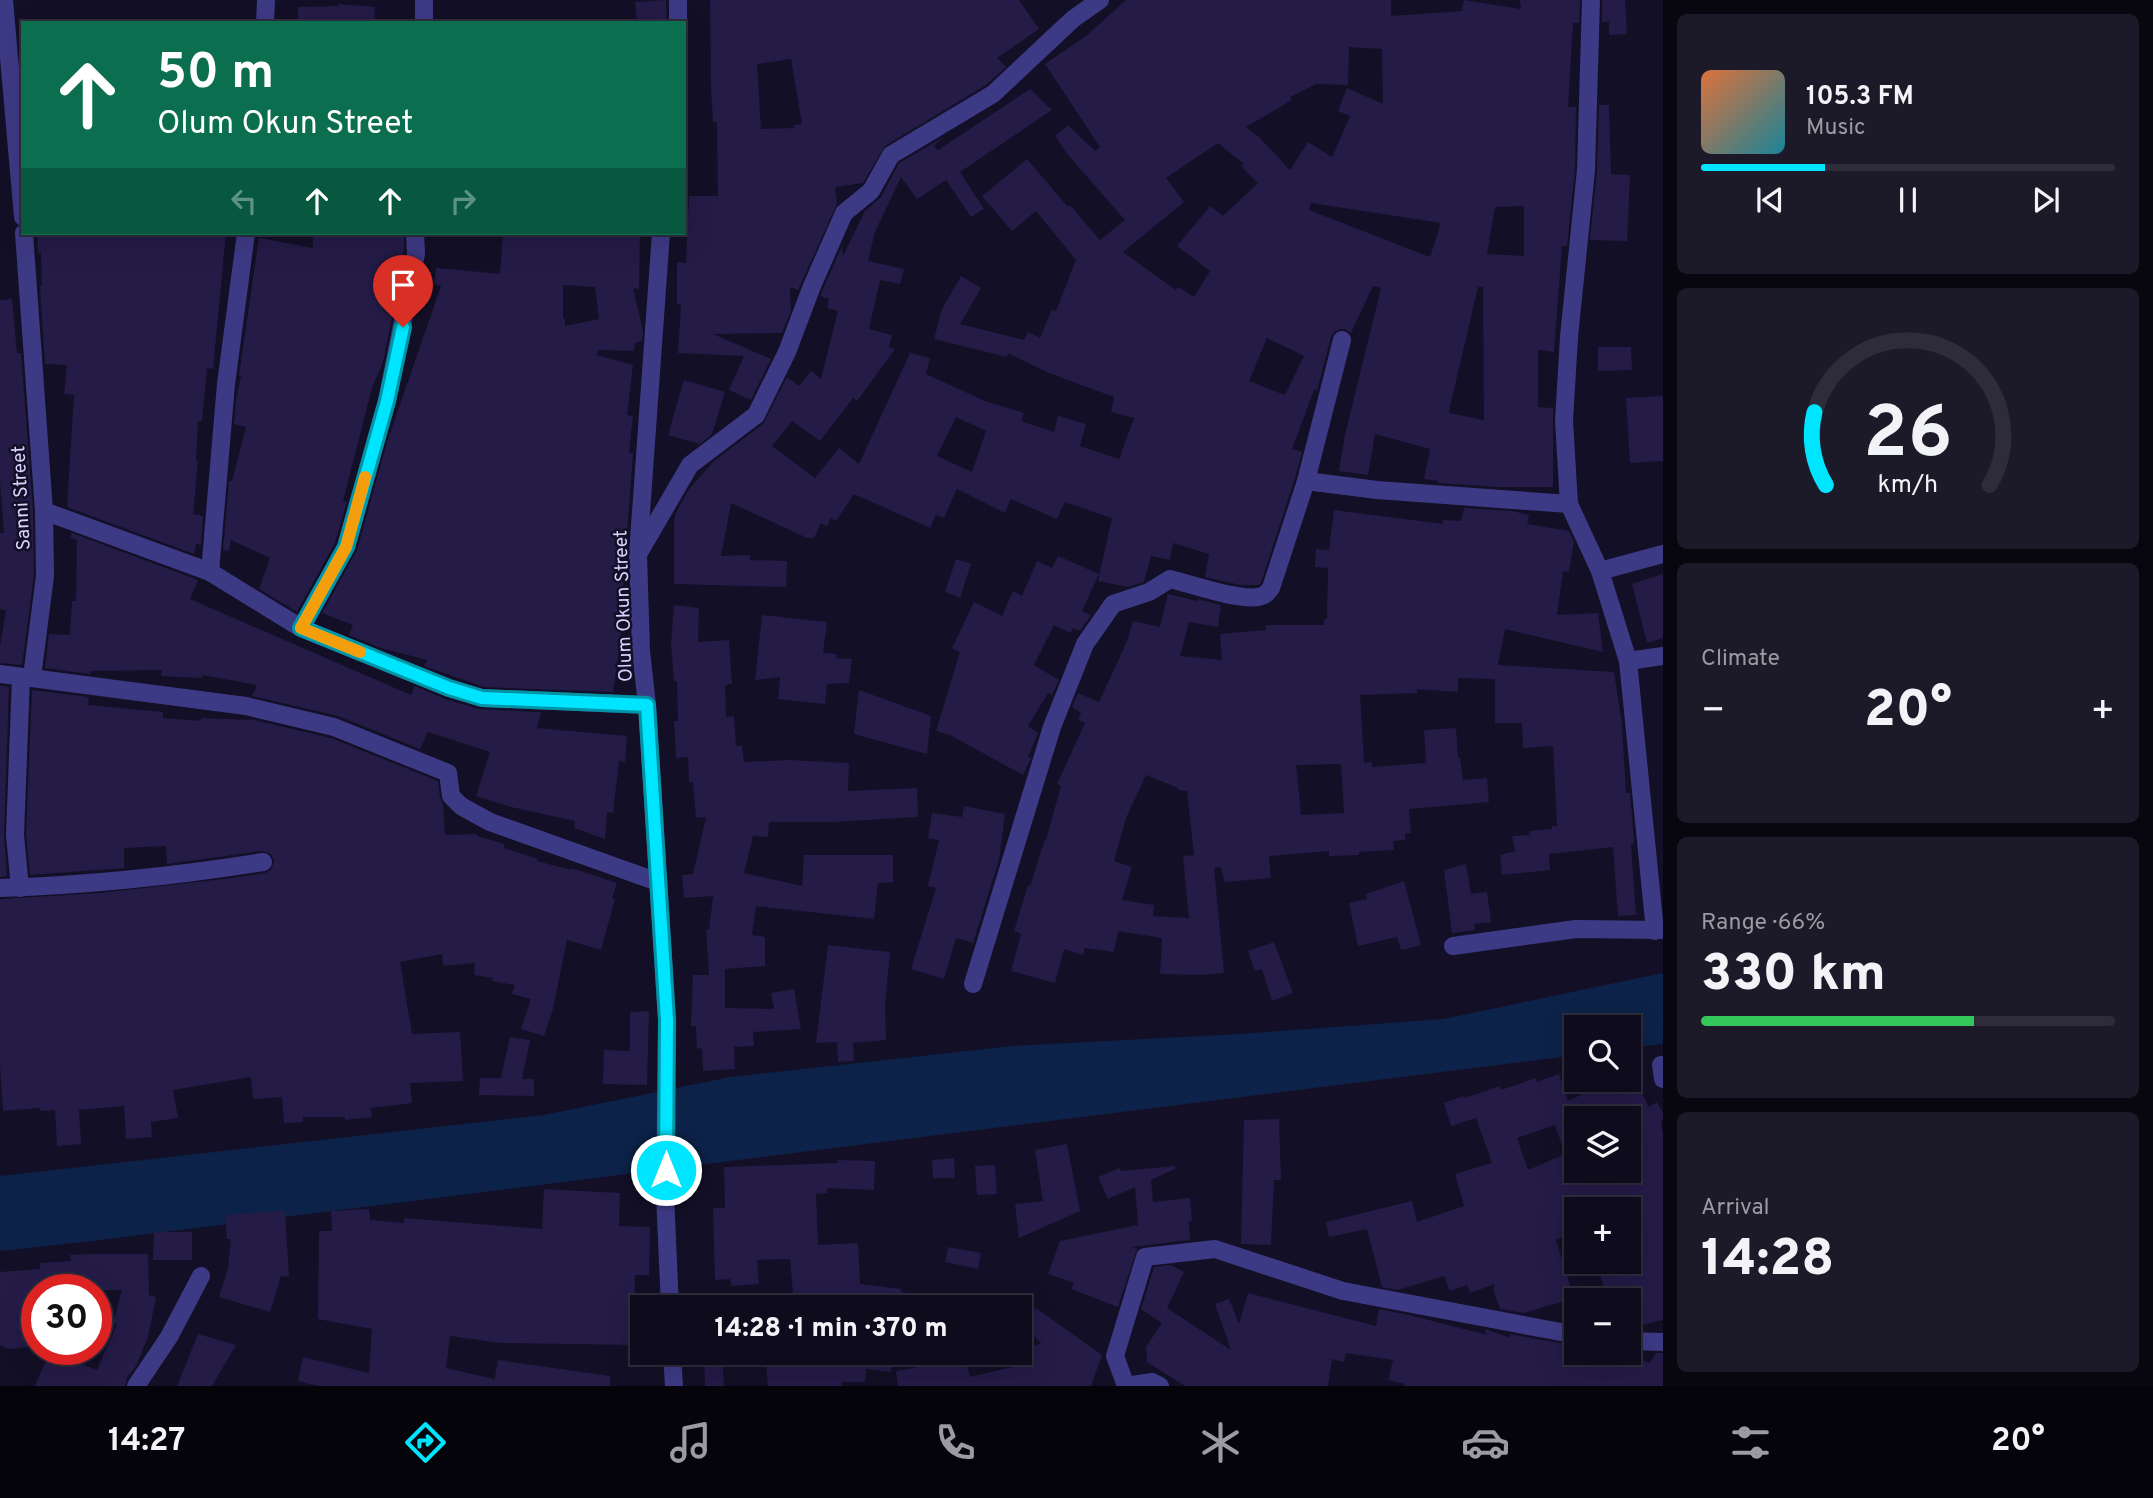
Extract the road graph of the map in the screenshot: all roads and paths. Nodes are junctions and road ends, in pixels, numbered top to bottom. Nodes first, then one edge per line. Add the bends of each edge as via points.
1 (4, 0) edge
2 (266, 0) edge
3 (424, 0) edge
4 (678, 0) edge
5 (1100, 0) edge
6 (1591, 0) edge
7 (265, 21) edge
8 (424, 21) edge
9 (678, 21) edge
10 (21, 195) edge
11 (24, 235) edge
12 (246, 235) edge
13 (415, 235) edge
14 (662, 235) edge
15 (1342, 340) dead end
16 (1306, 481) junction
17 (1569, 504) junction
18 (44, 511) junction
19 (638, 554) junction
20 (1663, 554) edge
21 (1600, 571) junction
22 (210, 572) junction
23 (301, 628) junction
24 (1663, 656) edge
25 (1628, 661) junction
26 (0, 674) edge
27 (27, 677) junction
28 (647, 705) junction
29 (263, 862) dead end
30 (658, 882) junction
31 (0, 888) edge
32 (20, 888) junction
33 (1659, 930) edge
34 (1453, 946) dead end
35 (972, 984) dead end
36 (201, 1276) dead end
37 (669, 1295) edge
38 (1564, 1333) edge
39 (1641, 1342) edge
40 (1663, 1342) edge
41 (136, 1386) edge
42 (1126, 1386) edge
43 (1160, 1386) edge

1 - 10 street
2 - 7 street
3 - 8 street
4 - 9 street
5 - 19 street via 1073,19 993,94 891,155 871,191 844,213 757,415 690,465
6 - 17 street via 1586,170 1564,421
11 - 18 street, Sanni Street
12 - 22 street via 226,384
13 - 23 street via 416,254 387,401 346,547
14 - 19 street, Olum Okun Street
15 - 16 street
16 - 17 street
16 - 35 street via 1266,595 1242,596 1170,579 1113,604 1085,644 1052,727
17 - 21 street
18 - 22 street
18 - 27 street, Sanni Street via 45,576
19 - 28 street, Olum Okun Street
20 - 21 street
21 - 25 street
22 - 23 street
23 - 28 street via 482,698
24 - 25 street
25 - 33 street
26 - 27 street
27 - 30 street via 246,706 334,727 448,774 451,796 489,822
27 - 32 street, Sanni Street via 15,835
28 - 30 street, Olum Okun Street
29 - 32 street via 178,876
30 - 37 street, Olum Okun Street via 667,1020 665,1195
31 - 32 street
33 - 34 street via 1576,929
36 - 41 street
38 - 42 street via 1343,1291 1214,1249 1145,1256 1115,1356
39 - 40 street
42 - 43 street via 1152,1382

